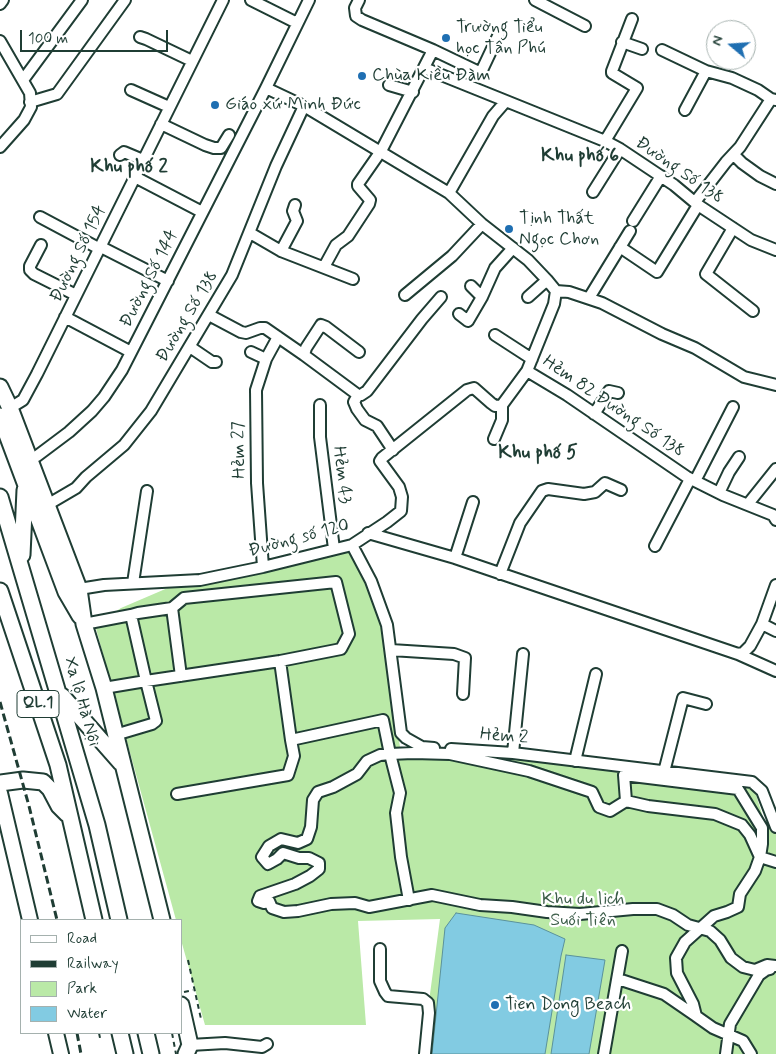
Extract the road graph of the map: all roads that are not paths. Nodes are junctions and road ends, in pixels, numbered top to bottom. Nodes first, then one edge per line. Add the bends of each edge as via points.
1 (3, 0) edge
2 (82, 0) edge
3 (125, 0) edge
4 (223, 0) edge
5 (251, 0) edge
6 (309, 0) edge
7 (359, 0) edge
8 (536, 0) edge
9 (0, 4) edge
10 (632, 19) dead end
11 (297, 23) junction
12 (585, 26) dead end
13 (499, 34) dead end
14 (140, 38) dead end
15 (0, 40) edge
16 (622, 42) junction
17 (642, 49) dead end
18 (433, 50) junction
19 (662, 50) dead end
20 (192, 61) junction
21 (424, 68) junction
22 (706, 71) junction
23 (23, 80) junction
24 (389, 85) dead end
25 (266, 88) junction
26 (132, 90) dead end
27 (412, 92) junction
28 (773, 100) edge
29 (506, 101) junction
30 (30, 102) junction
31 (304, 106) junction
32 (169, 107) junction
33 (685, 110) dead end
34 (161, 124) junction
35 (230, 135) dead end
36 (605, 141) junction
37 (0, 147) edge
38 (620, 149) junction
39 (381, 151) junction
40 (120, 155) dead end
41 (734, 155) junction
42 (143, 160) junction
43 (135, 176) junction
44 (661, 176) junction
45 (776, 184) edge
46 (593, 192) dead end
47 (449, 193) junction
48 (697, 204) junction
49 (295, 205) dead end
50 (202, 212) junction
51 (40, 217) dead end
52 (482, 224) junction
53 (733, 228) junction
54 (250, 233) junction
55 (41, 245) dead end
56 (100, 248) junction
57 (513, 248) junction
58 (620, 248) junction
59 (776, 250) edge
60 (281, 251) junction
61 (324, 267) junction
62 (353, 279) dead end
63 (547, 280) junction
64 (168, 281) junction
65 (471, 286) dead end
66 (556, 291) junction
67 (76, 295) junction
68 (405, 295) dead end
69 (482, 297) junction
70 (441, 298) dead end
71 (528, 298) dead end
72 (589, 298) junction
73 (752, 311) dead end
74 (459, 314) dead end
75 (209, 315) junction
76 (65, 317) junction
77 (495, 335) dead end
78 (278, 337) junction
79 (190, 347) junction
80 (131, 352) junction
81 (251, 352) dead end
82 (359, 352) dead end
83 (304, 355) junction
84 (266, 359) junction
85 (532, 359) junction
86 (216, 362) dead end
87 (527, 371) junction
88 (776, 385) edge
89 (0, 387) edge
90 (618, 394) dead end
91 (358, 395) junction
92 (320, 405) dead end
93 (502, 405) junction
94 (733, 407) dead end
95 (3, 412) edge
96 (594, 414) junction
97 (494, 439) dead end
98 (393, 450) junction
99 (739, 457) dead end
100 (30, 460) junction
101 (776, 469) edge
102 (692, 480) junction
103 (25, 484) junction
104 (620, 490) dead end
105 (147, 491) dead end
106 (719, 493) junction
107 (0, 497) edge
108 (472, 502) dead end
109 (748, 504) junction
110 (41, 508) junction
111 (776, 520) edge
112 (368, 533) junction
113 (352, 545) junction
114 (655, 546) dead end
115 (334, 549) junction
116 (455, 558) junction
117 (21, 566) junction
118 (263, 567) junction
119 (500, 574) junction
120 (133, 583) junction
121 (776, 585) edge
122 (72, 590) junction
123 (0, 591) edge
124 (172, 608) junction
125 (131, 615) junction
126 (84, 624) junction
127 (762, 624) junction
128 (776, 631) edge
129 (391, 650) junction
130 (524, 654) dead end
131 (738, 654) junction
132 (280, 661) junction
133 (776, 671) edge
134 (596, 674) dead end
135 (181, 676) junction
136 (146, 681) junction
137 (104, 688) junction
138 (59, 692) junction
139 (464, 694) dead end
140 (706, 704) dead end
141 (115, 735) junction
142 (291, 740) junction
143 (513, 753) junction
144 (390, 754) junction
145 (575, 761) junction
146 (122, 764) junction
147 (664, 772) junction
148 (0, 783) edge
149 (0, 793) edge
150 (177, 794) dead end
151 (765, 800) junction
152 (626, 801) junction
153 (776, 802) edge
154 (70, 817) junction
155 (4, 826) edge
156 (776, 827) edge
157 (760, 857) junction
158 (776, 862) edge
159 (409, 900) junction
160 (30, 919) edge
161 (94, 919) edge
162 (119, 919) edge
163 (162, 919) edge
164 (700, 928) junction
165 (380, 949) dead end
166 (622, 951) dead end
167 (776, 966) edge
168 (618, 979) junction
169 (182, 1010) edge
170 (696, 1016) junction
171 (56, 1034) edge
172 (120, 1034) edge
173 (146, 1034) edge
174 (729, 1035) junction
175 (188, 1043) edge
176 (267, 1044) dead end
177 (61, 1054) edge
178 (125, 1054) edge
179 (151, 1054) edge
180 (176, 1054) edge
181 (425, 1054) edge
182 (604, 1054) edge
183 (726, 1054) edge
184 (751, 1054) edge

1 - 9 street
2 - 23 street
3 - 30 street via 57,94
4 - 20 street, Đường Số 154
5 - 11 street
6 - 11 street
7 - 18 street via 356,16
8 - 12 street
10 - 16 street
11 - 25 street
13 - 18 street via 479,72
14 - 20 street
15 - 23 street
16 - 17 street
16 - 36 street via 612,73 637,88
18 - 21 street
19 - 22 street
20 - 32 street, Đường Số 154
21 - 27 street
21 - 29 street, Đường Số 138
22 - 28 street via 732,78
22 - 33 street
23 - 30 street via 30,93
24 - 27 street
25 - 31 street
25 - 50 street, Đường Số 144
26 - 32 street
27 - 39 street
28 - 41 street
29 - 36 street, Đường Số 138
29 - 47 street via 493,116
30 - 37 street via 31,107 24,120
31 - 39 street
31 - 54 street, Đường Số 138
32 - 34 street, Đường Số 154
34 - 35 street via 205,145 220,148
34 - 42 street, Đường Số 154
36 - 38 street, Đường Số 138
38 - 44 street, Đường Số 138
38 - 46 street
39 - 47 street
39 - 61 street via 358,184 370,200 369,204
40 - 42 street via 124,152
41 - 45 street via 760,176
41 - 48 street
42 - 43 street, Đường Số 154
43 - 50 street
43 - 56 street, Đường Số 154
44 - 48 street, Đường Số 138
44 - 58 street
47 - 52 street
48 - 53 street, Đường Số 138
48 - 58 street via 657,272
49 - 60 street via 293,211 297,220
50 - 64 street, Đường Số 144
51 - 56 street
52 - 57 street
52 - 68 street via 452,256
53 - 59 street, Đường Số 138
53 - 73 street via 706,274
54 - 60 street
54 - 75 street, Đường Số 138 via 232,275
55 - 67 street via 30,270
56 - 64 street
56 - 67 street, Đường Số 154
57 - 63 street
57 - 69 street via 495,268
58 - 72 street
60 - 61 street
61 - 62 street
63 - 66 street
63 - 71 street
64 - 80 street, Đường Số 144
65 - 69 street
66 - 72 street
66 - 85 street, Hẻm 82 Đường Số 138
67 - 76 street, Đường Số 154
69 - 74 street via 472,324
70 - 91 street via 367,391
72 - 88 street via 695,348 744,378
75 - 78 street via 241,332 265,328
75 - 79 street, Đường Số 138
76 - 80 street
76 - 95 street, Đường Số 154 via 23,400
77 - 85 street
78 - 83 street
78 - 84 street, Hẻm 27
79 - 86 street
79 - 110 street, Đường Số 138 via 151,411 124,445 76,488
80 - 100 street, Đường Số 144 via 92,411
81 - 84 street
82 - 83 street via 321,325
83 - 91 street
84 - 118 street, Hẻm 27 via 256,390 257,483
85 - 87 street, Hẻm 82 Đường Số 138
87 - 93 street
87 - 96 street, Hẻm 82 Đường Số 138
89 - 95 highway, Xa lộ Hà Nội
90 - 96 street via 609,391
91 - 98 street via 354,402 357,409 366,420 378,426
92 - 115 street, Hẻm 43 via 320,436
93 - 97 street via 502,420
93 - 98 street, Đường số 120 via 495,406 474,388 467,390
94 - 102 street
95 - 100 highway, Xa lộ Hà Nội
95 - 103 highway, Xa lộ Hà Nội
96 - 102 street, Hẻm 82 Đường Số 138
98 - 112 street, Đường số 120 via 380,461 399,487 401,511
99 - 106 street
100 - 110 highway, Xa lộ Hà Nội
101 - 109 street
102 - 106 street, Hẻm 82 Đường Số 138
102 - 114 street
103 - 110 highway, Xa lộ Hà Nội
103 - 117 highway
104 - 119 street via 605,483 594,492 584,494 542,491 520,523
105 - 120 street
106 - 109 street, Hẻm 82 Đường Số 138
107 - 117 highway, Xa lộ Hà Nội / QL.1
108 - 116 street
109 - 111 street, Hẻm 82 Đường Số 138
110 - 122 highway, Xa lộ Hà Nội
112 - 113 street, Đường số 120
112 - 116 street
113 - 115 street, Đường số 120
113 - 129 street, Hẻm 2 via 371,581 387,625
115 - 118 street, Đường số 120
116 - 119 street
117 - 138 highway, Xa lộ Hà Nội / QL.1
118 - 120 street, Đường số 120 via 200,580
119 - 131 street
120 - 122 street, Đường số 120
121 - 127 street
122 - 126 highway, Xa lộ Hà Nội
123 - 154 highway, QL.1 via 58,765
124 - 125 street
124 - 132 street via 184,598 336,582 349,634 341,649
124 - 135 street
125 - 126 street
125 - 136 street
126 - 137 highway, Xa lộ Hà Nội
127 - 128 street
127 - 131 street via 748,650
129 - 139 street via 454,654 465,658
129 - 143 street, Hẻm 2 via 401,733 406,738 422,747
130 - 143 street
131 - 133 street
132 - 135 street
132 - 142 street
134 - 145 street
135 - 136 street
136 - 137 street
136 - 141 street via 156,721
137 - 141 highway, Xa lộ Hà Nội
138 - 146 highway
138 - 162 highway, Xa lộ Hà Nội / QL.1 via 97,825
140 - 147 street via 683,698
141 - 146 highway, Xa lộ Hà Nội
142 - 144 street via 383,720
142 - 150 street via 294,756 288,775
143 - 145 street, Hẻm 2
144 - 152 street via 450,754 529,771 592,792 599,807 610,811
144 - 159 street via 400,793 396,813
144 - 159 street via 366,761 357,774 318,792 313,800 307,838 298,843 281,839 269,846 262,857 268,864 283,853 309,858 318,863 319,869 295,884 260,896 258,901 269,901 272,908 284,912 331,904 355,903 370,907
145 - 147 street, Hẻm 2
146 - 163 highway, Xa lộ Hà Nội
147 - 151 street, Hẻm 2 via 752,782 762,791
148 - 154 highway, QL.1 via 43,782
149 - 155 main road
151 - 153 street
151 - 156 street, Hẻm 2
152 - 157 street via 715,814 742,825
152 - 157 street via 624,775 738,790 762,828
154 - 161 highway, QL.1
155 - 160 main road
157 - 158 street
157 - 164 street via 740,894 738,907 714,916
159 - 164 street via 432,896 480,905 580,914 657,909
164 - 167 street via 710,931 720,940 731,958 743,968 755,970 767,965
164 - 170 street via 685,942 676,958 677,973
165 - 181 street via 380,981 384,992 396,998 423,999 428,1003
166 - 168 street
167 - 174 street via 759,975 730,1024
168 - 170 street via 664,994
168 - 182 street
169 - 175 highway
170 - 174 street
171 - 177 main road
172 - 178 highway
173 - 179 highway
174 - 183 street
174 - 184 street via 743,1041
175 - 176 street via 262,1047
175 - 180 highway

